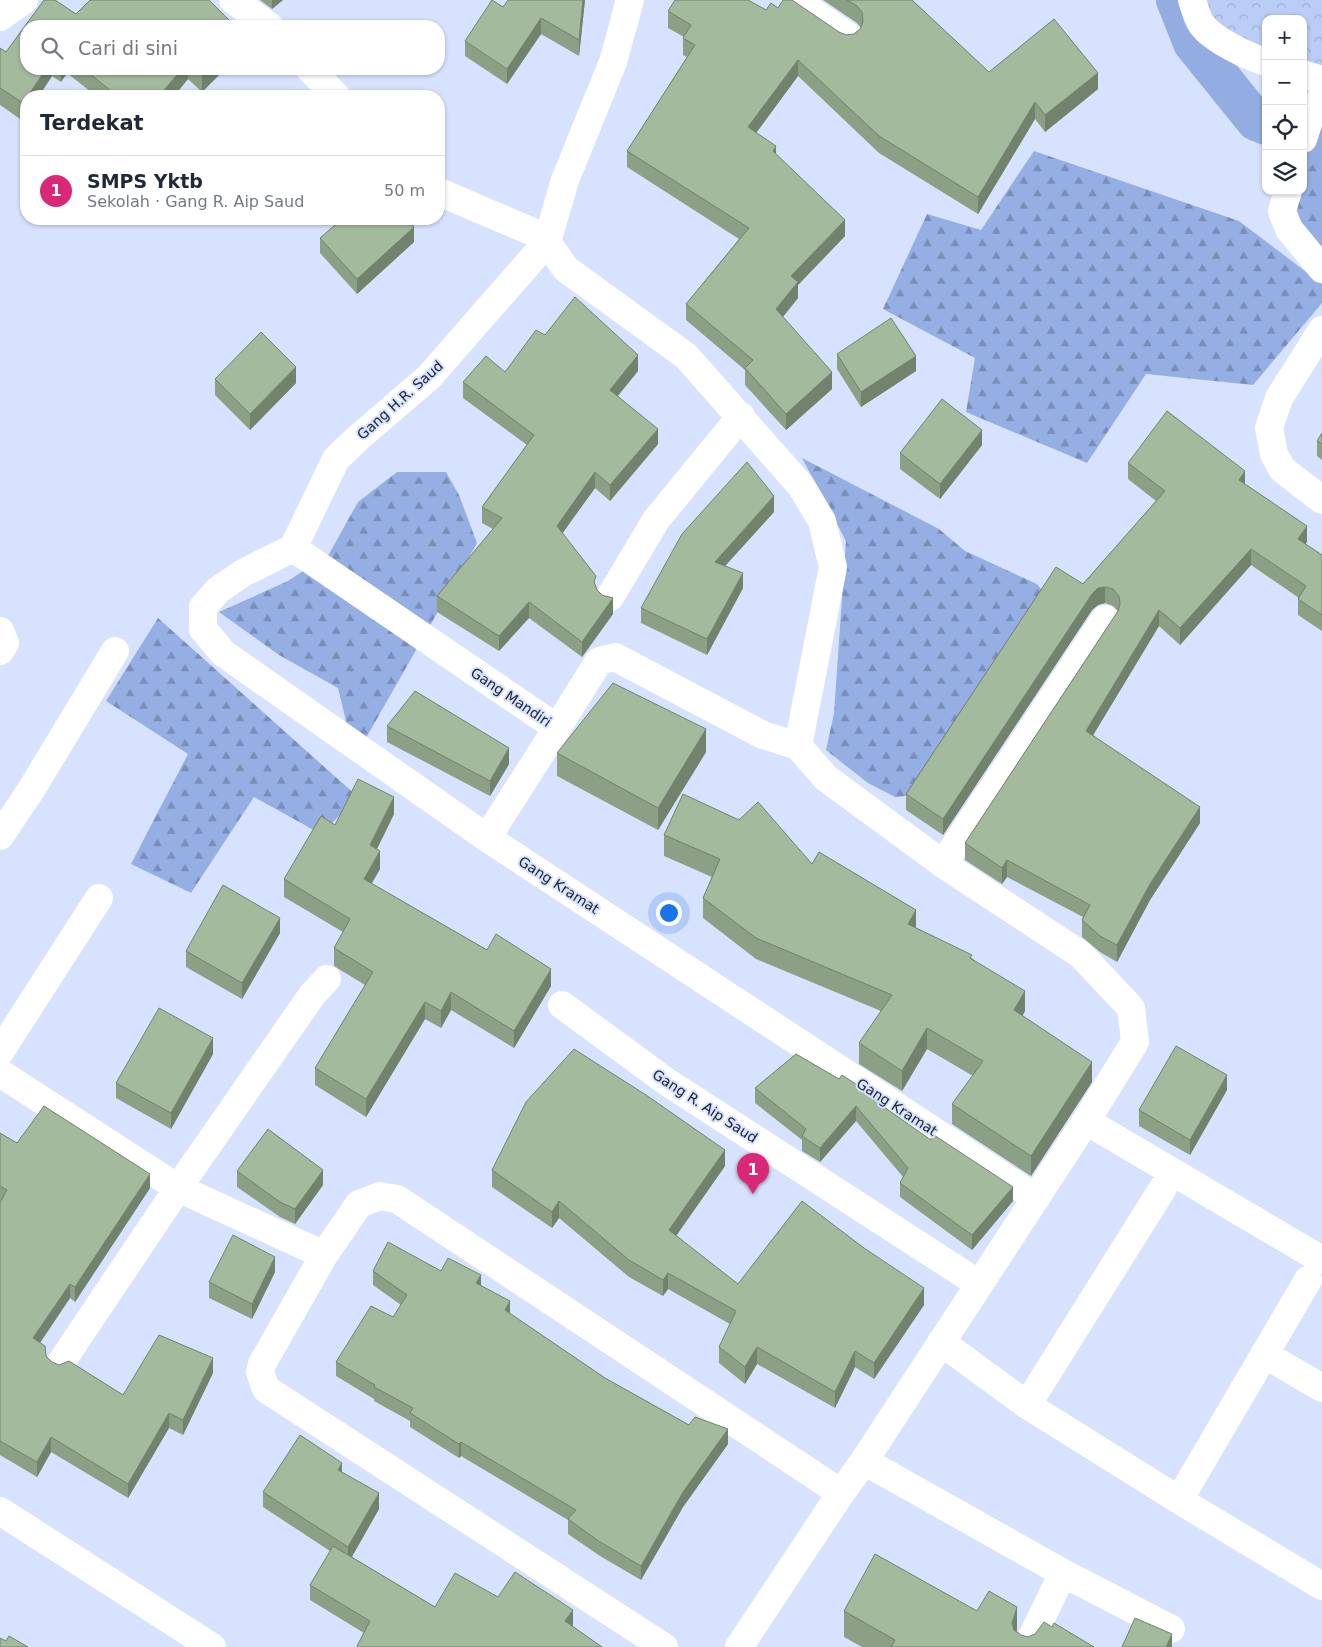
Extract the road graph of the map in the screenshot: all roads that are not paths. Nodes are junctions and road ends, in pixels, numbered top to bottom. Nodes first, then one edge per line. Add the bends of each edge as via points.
1 (24, 0) edge
2 (233, 0) edge
3 (630, 0) edge
4 (795, 0) edge
5 (1192, 0) edge
6 (0, 17) edge
7 (260, 20) edge
8 (848, 36) edge
9 (1262, 61) edge
10 (316, 75) edge
11 (1307, 75) edge
12 (1322, 80) edge
13 (330, 90) edge
14 (1322, 98) edge
15 (1307, 127) edge
16 (445, 195) edge
17 (1285, 201) edge
18 (547, 240) junction
19 (1322, 268) edge
20 (1322, 330) edge
21 (740, 416) junction
22 (1322, 500) edge
23 (293, 548) junction
24 (610, 597) edge
25 (1106, 619) dead end
26 (0, 631) edge
27 (0, 651) edge
28 (115, 651) dead end
29 (556, 728) junction
30 (798, 746) junction
31 (0, 836) edge
32 (487, 838) junction
33 (943, 864) junction
34 (99, 898) dead end
35 (327, 979) dead end
36 (562, 1005) dead end
37 (0, 1052) edge
38 (0, 1073) edge
39 (1086, 1121) junction
40 (178, 1188) junction
41 (1163, 1188) dead end
42 (1036, 1198) junction
43 (324, 1255) junction
44 (1315, 1270) edge
45 (979, 1284) junction
46 (942, 1342) junction
47 (1264, 1354) junction
48 (60, 1364) edge
49 (1322, 1388) edge
50 (1027, 1405) junction
51 (864, 1461) junction
52 (841, 1493) junction
53 (1179, 1500) junction
54 (0, 1511) edge
55 (1063, 1573) junction
56 (1322, 1586) edge
57 (1171, 1629) dead end
58 (212, 1647) edge
59 (664, 1647) edge
60 (739, 1647) edge
61 (1027, 1647) edge

1 - 6 street
2 - 7 street
3 - 18 street via 613,62 565,180
4 - 8 street
5 - 9 street via 1202,25 1223,43
10 - 13 street
11 - 12 street
14 - 15 street
16 - 18 street
17 - 19 street via 1289,229
18 - 21 street via 566,269 686,356
18 - 23 street, Gang H.R. Saud via 429,377 336,459
20 - 22 street via 1279,398 1270,428 1274,454 1282,470
21 - 24 street via 656,520
21 - 30 street via 801,486 822,521 833,567
23 - 29 street, Gang Mandiri
23 - 32 street, Gang Kramat via 243,572 218,590 203,607 203,628 223,653
25 - 33 street
26 - 27 street via 5,643
28 - 31 street
29 - 30 street, Gang Mandiri via 599,661 615,657 763,734
29 - 32 street
30 - 33 street via 826,778
32 - 42 street, Gang Kramat
33 - 39 street via 1080,954 1131,1008 1135,1042
34 - 37 street
35 - 40 street via 312,995
36 - 45 street, Gang R. Aip Saud via 667,1082
38 - 40 street
39 - 42 street
39 - 44 street
40 - 43 street
40 - 48 street
41 - 50 street
42 - 45 street
43 - 52 street via 360,1204 380,1196 397,1199
43 - 59 street via 262,1364 260,1372 266,1390
44 - 47 street
45 - 46 street
46 - 50 street
46 - 51 street
47 - 49 street
47 - 53 street
50 - 53 street
51 - 52 street
51 - 55 street
52 - 60 street
53 - 56 street
54 - 58 street
55 - 57 street
55 - 61 street

